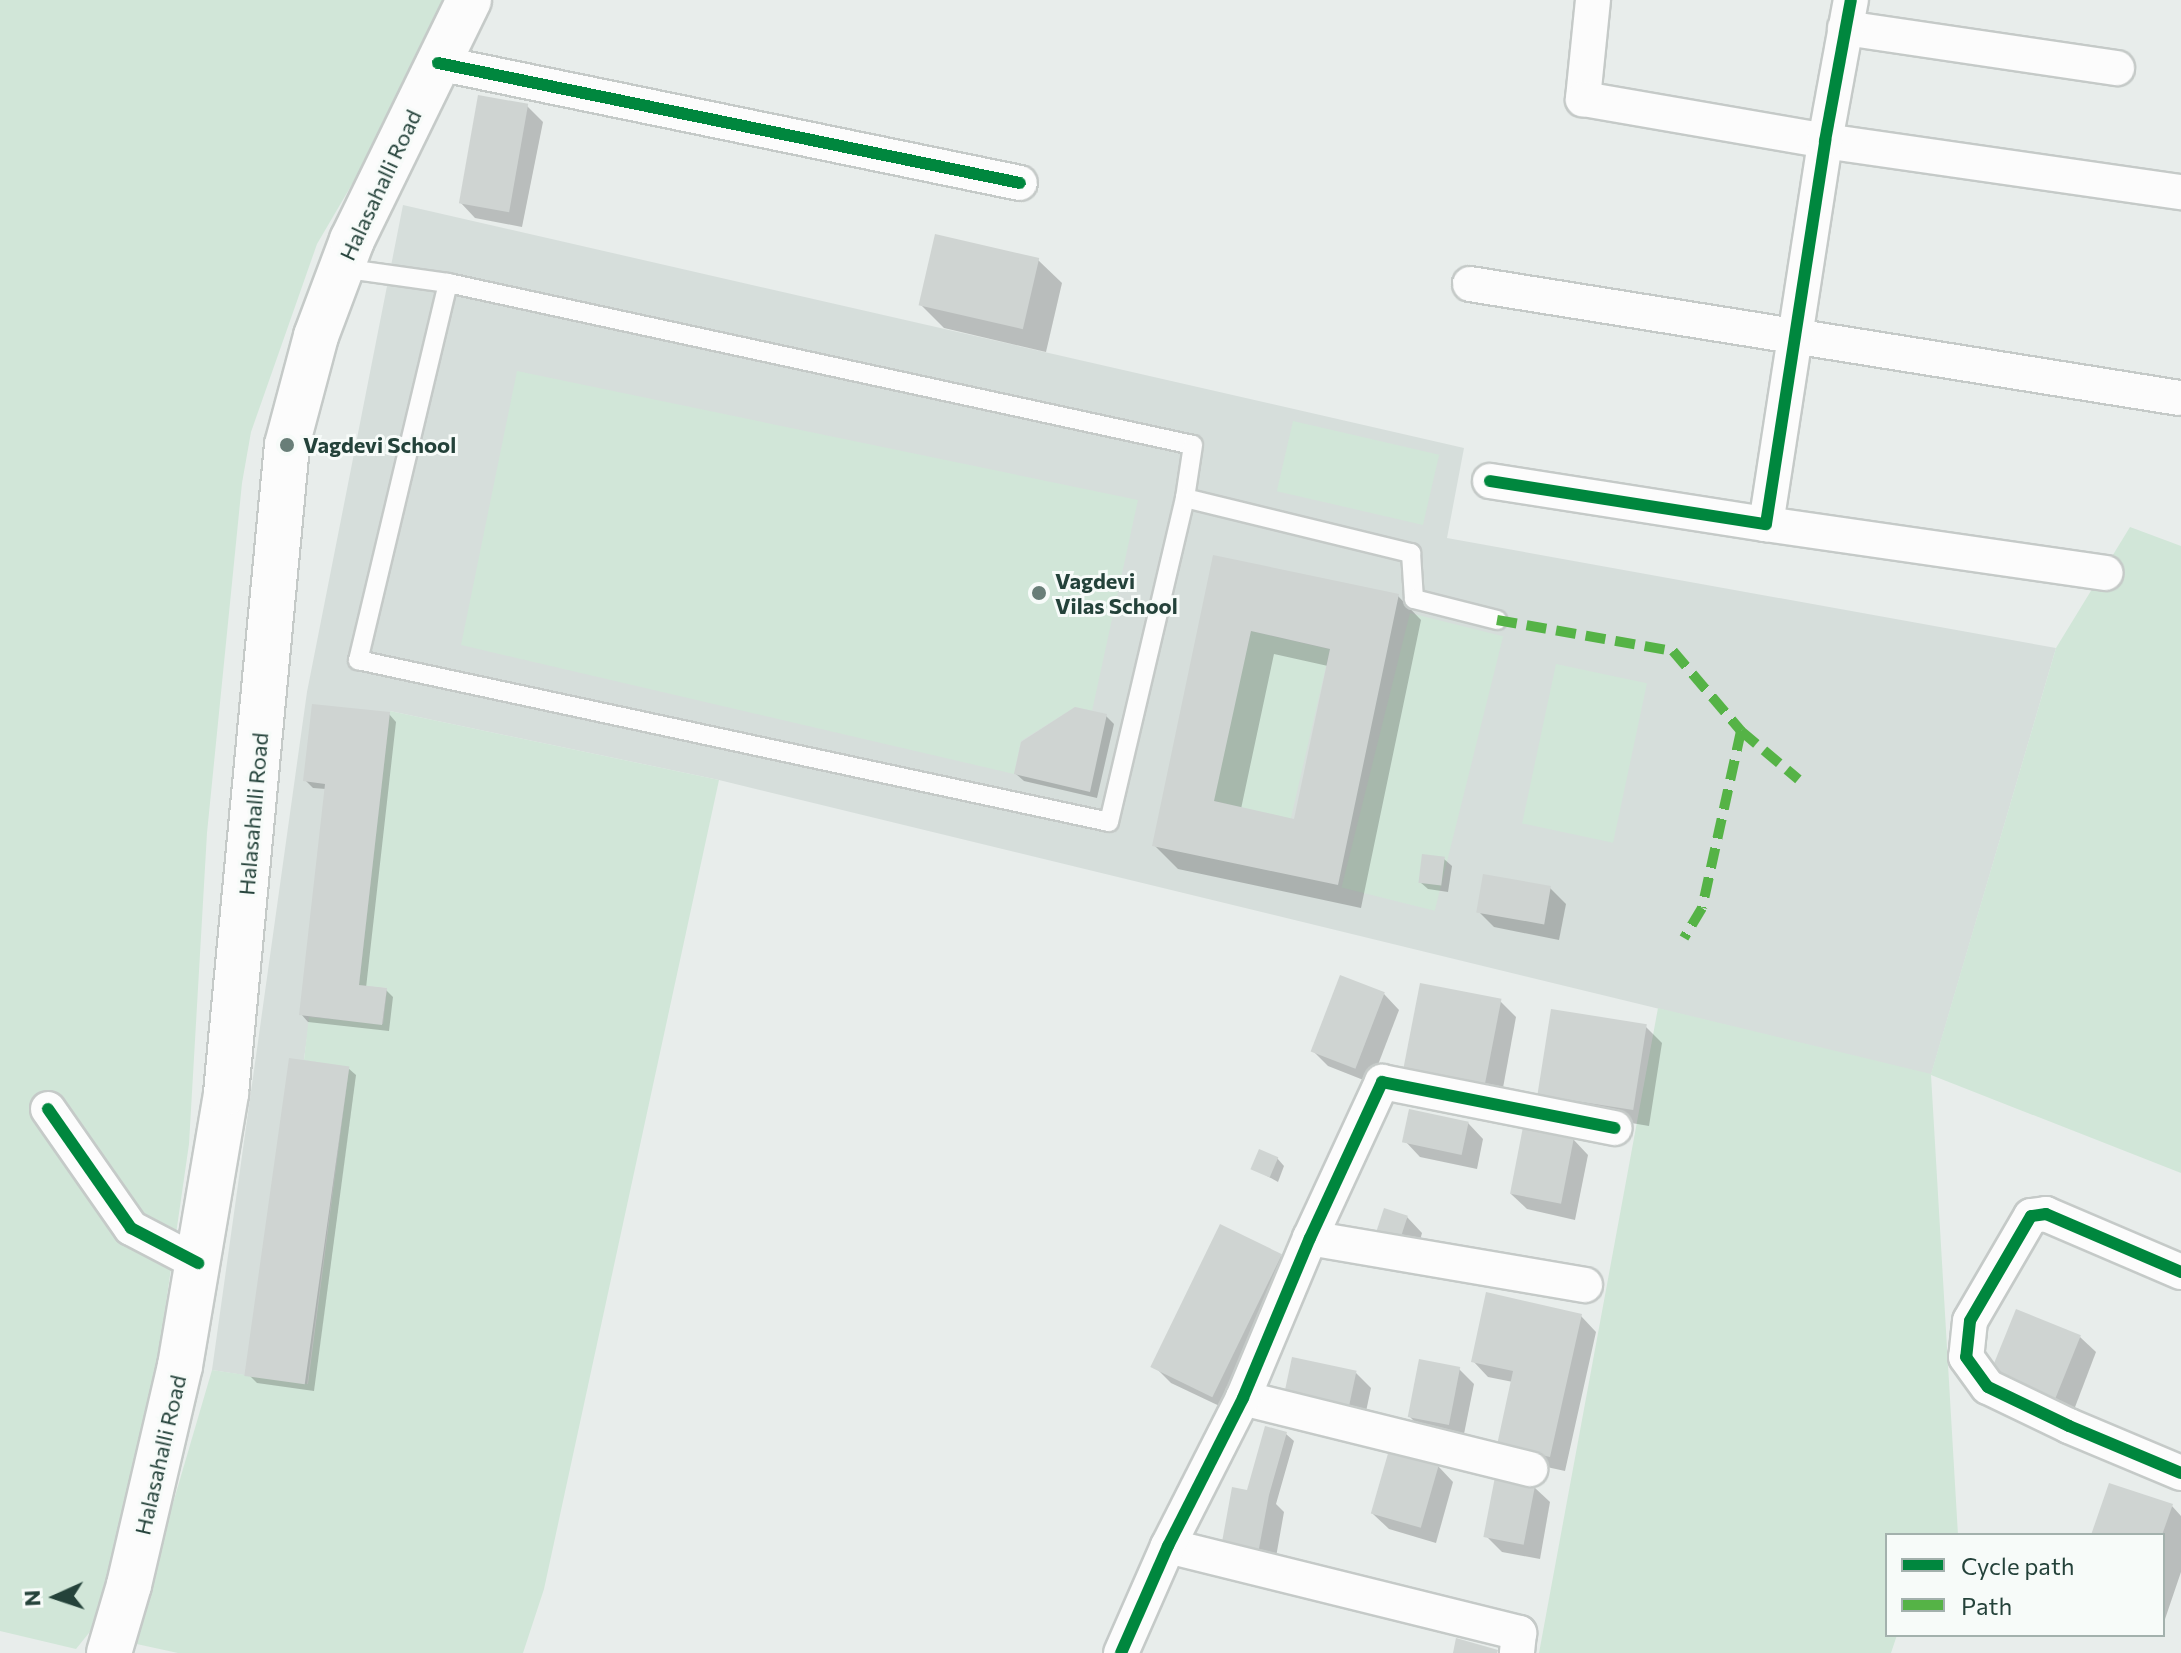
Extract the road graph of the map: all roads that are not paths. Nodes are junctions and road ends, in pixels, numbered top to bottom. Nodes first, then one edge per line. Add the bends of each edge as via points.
1 (469, 0) edge
2 (1593, 0) edge
3 (1848, 14) edge
4 (438, 63) junction
5 (2117, 68) dead end
6 (1825, 141) junction
7 (1020, 183) dead end
8 (2181, 192) edge
9 (341, 268) junction
10 (448, 283) junction
11 (1470, 284) dead end
12 (1795, 336) junction
13 (2179, 398) edge
14 (1490, 481) dead end
15 (1185, 498) junction
16 (1766, 524) junction
17 (2105, 573) dead end
18 (1497, 620) dead end
19 (48, 1109) dead end
20 (1615, 1128) dead end
21 (1310, 1238) junction
22 (198, 1263) junction
23 (2181, 1272) edge
24 (1585, 1285) dead end
25 (1243, 1398) junction
26 (1530, 1469) dead end
27 (2181, 1473) edge
28 (1168, 1546) junction
29 (109, 1653) edge
30 (1121, 1653) edge
31 (1517, 1653) edge

1 - 4 main road, Halasahalli Road
2 - 6 street via 1583,99
3 - 5 street
3 - 6 street
4 - 7 street
4 - 9 main road, Halasahalli Road
6 - 8 street
6 - 12 street
9 - 10 lane
9 - 22 main road, Halasahalli Road via 316,336 287,445 226,1093
10 - 15 lane via 1193,445
10 - 15 lane via 358,660 1109,822
11 - 12 street
12 - 13 street
12 - 16 street
14 - 16 street
15 - 18 lane via 1411,553 1414,599
16 - 17 street
19 - 22 street via 131,1228
20 - 21 street via 1382,1082
21 - 24 street
21 - 25 street
22 - 29 main road, Halasahalli Road via 180,1366
23 - 27 street via 2046,1214 2031,1216 1970,1321 1966,1357 1988,1387
25 - 26 street
25 - 28 street
28 - 30 street
28 - 31 street via 1519,1633

